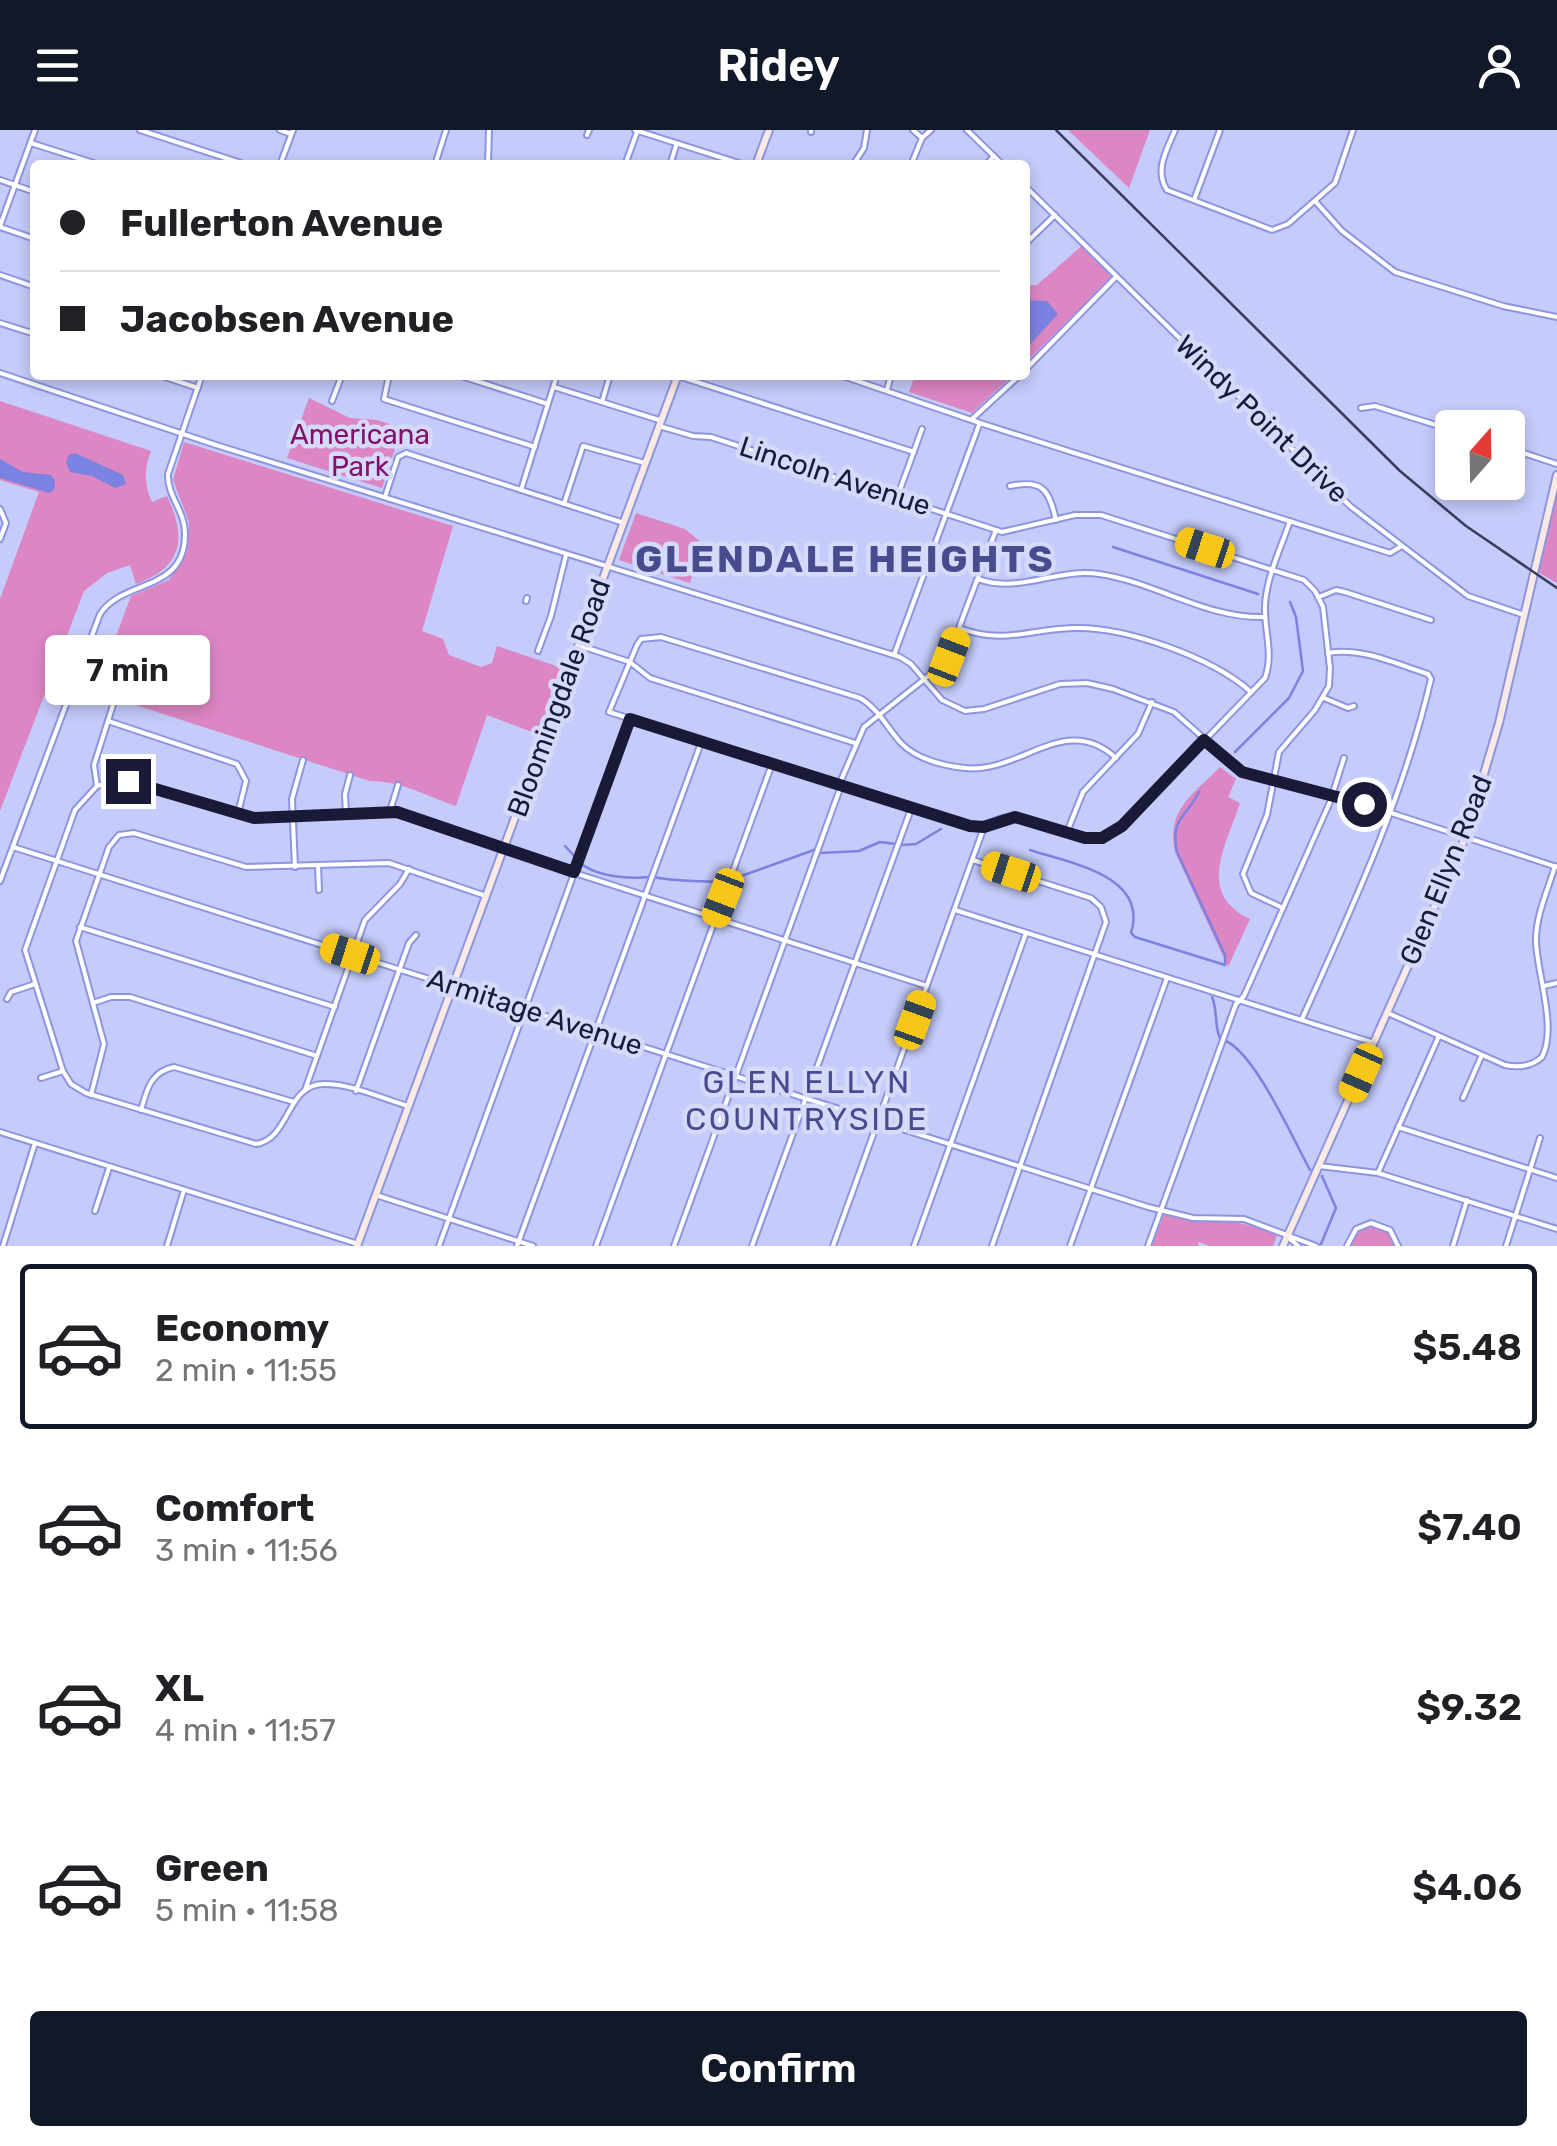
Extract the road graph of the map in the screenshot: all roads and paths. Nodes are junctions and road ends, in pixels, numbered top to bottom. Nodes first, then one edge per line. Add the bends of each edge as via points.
1 (35, 130) edge
2 (140, 130) edge
3 (280, 130) edge
4 (446, 130) edge
5 (489, 130) edge
6 (636, 130) edge
7 (769, 130) edge
8 (867, 130) edge
9 (913, 130) edge
10 (931, 130) edge
11 (967, 130) edge
12 (1175, 130) edge
13 (1220, 130) edge
14 (1354, 130) edge
15 (292, 132) edge
16 (922, 138) junction
17 (31, 142) junction
18 (677, 144) junction
19 (994, 156) junction
20 (85, 160) edge
21 (232, 160) edge
22 (282, 160) edge
23 (437, 160) edge
24 (488, 160) edge
25 (627, 160) edge
26 (672, 160) edge
27 (729, 160) edge
28 (758, 160) edge
29 (856, 160) edge
30 (913, 160) edge
31 (990, 160) edge
32 (998, 160) edge
33 (0, 180) edge
34 (15, 185) junction
35 (30, 190) edge
36 (1030, 191) edge
37 (1193, 202) junction
38 (1315, 202) junction
39 (1055, 215) junction
40 (0, 226) edge
41 (30, 237) edge
42 (1030, 239) edge
43 (0, 276) edge
44 (1117, 276) junction
45 (30, 285) edge
46 (1557, 317) edge
47 (0, 322) edge
48 (30, 332) edge
49 (1030, 365) edge
50 (0, 373) edge
51 (174, 380) edge
52 (200, 380) edge
53 (340, 380) edge
54 (388, 380) edge
55 (474, 380) edge
56 (556, 380) edge
57 (609, 380) edge
58 (676, 380) edge
59 (690, 380) edge
60 (855, 380) edge
61 (889, 380) edge
62 (1015, 380) edge
63 (554, 387) junction
64 (198, 388) junction
65 (886, 390) junction
66 (332, 401) dead end
67 (602, 402) junction
68 (548, 404) junction
69 (1361, 408) dead end
70 (972, 419) junction
71 (660, 423) junction
72 (980, 423) junction
73 (1435, 425) edge
74 (922, 429) dead end
75 (182, 433) junction
76 (535, 446) junction
77 (914, 452) junction
78 (1525, 454) edge
79 (646, 463) junction
80 (1557, 464) edge
81 (1557, 475) edge
82 (1010, 486) dead end
83 (521, 490) junction
84 (898, 496) junction
85 (386, 497) junction
86 (564, 504) junction
87 (0, 509) edge
88 (948, 512) junction
89 (1056, 520) junction
90 (1290, 521) junction
91 (624, 522) junction
92 (996, 530) junction
93 (0, 539) edge
94 (1401, 546) junction
95 (567, 554) junction
96 (608, 566) junction
97 (1274, 569) junction
98 (978, 580) junction
99 (1319, 597) junction
100 (1524, 615) junction
101 (1266, 617) junction
102 (1432, 620) dead end
103 (960, 628) junction
104 (578, 646) junction
105 (538, 651) dead end
106 (1328, 652) junction
107 (894, 655) junction
108 (630, 662) junction
109 (924, 682) junction
110 (1251, 692) junction
111 (1324, 698) junction
112 (1152, 702) junction
113 (113, 705) dead end
114 (1354, 706) dead end
115 (879, 715) junction
116 (630, 719) junction
117 (108, 721) junction
118 (1204, 740) junction
119 (702, 741) junction
120 (855, 743) junction
121 (1116, 758) junction
122 (1344, 758) dead end
123 (303, 760) dead end
124 (772, 764) junction
125 (350, 775) dead end
126 (1274, 780) junction
127 (398, 784) dead end
128 (98, 786) junction
129 (841, 786) junction
130 (1333, 794) junction
131 (912, 808) junction
132 (390, 812) junction
133 (238, 814) junction
134 (346, 814) junction
135 (1392, 814) junction
136 (292, 817) junction
137 (984, 827) junction
138 (1067, 832) junction
139 (1465, 838) junction
140 (12, 848) junction
141 (503, 850) junction
142 (973, 860) junction
143 (56, 861) junction
144 (318, 865) junction
145 (296, 866) junction
146 (1556, 866) edge
147 (409, 869) junction
148 (574, 872) junction
149 (99, 874) junction
150 (0, 881) edge
151 (318, 890) dead end
152 (486, 896) junction
153 (646, 896) junction
154 (1283, 908) junction
155 (955, 910) junction
156 (715, 918) junction
157 (80, 927) junction
158 (1026, 933) junction
159 (416, 935) dead end
160 (786, 940) junction
161 (354, 955) junction
162 (1096, 955) junction
163 (856, 963) junction
164 (401, 970) junction
165 (1167, 977) junction
166 (34, 984) junction
167 (1557, 984) edge
168 (453, 986) junction
169 (927, 986) junction
170 (1544, 986) junction
171 (7, 999) dead end
172 (1240, 1000) junction
173 (93, 1003) junction
174 (335, 1007) junction
175 (526, 1010) junction
176 (1388, 1013) junction
177 (1302, 1019) junction
178 (596, 1032) junction
179 (1439, 1036) junction
180 (1374, 1043) junction
181 (666, 1054) junction
182 (317, 1056) junction
183 (1482, 1056) junction
184 (62, 1072) junction
185 (736, 1076) junction
186 (41, 1078) dead end
187 (305, 1090) junction
188 (356, 1091) junction
189 (91, 1095) junction
190 (806, 1098) junction
191 (1462, 1098) dead end
192 (294, 1102) junction
193 (408, 1106) junction
194 (141, 1110) junction
195 (878, 1121) junction
196 (1398, 1128) junction
197 (0, 1132) edge
198 (1540, 1138) dead end
199 (35, 1144) junction
200 (951, 1144) junction
201 (1021, 1166) junction
202 (1319, 1166) junction
203 (110, 1167) junction
204 (1530, 1169) junction
205 (1378, 1173) junction
206 (1557, 1178) edge
207 (1091, 1188) junction
208 (184, 1190) junction
209 (376, 1195) junction
210 (1467, 1200) junction
211 (1161, 1210) junction
212 (95, 1211) dead end
213 (1515, 1216) junction
214 (449, 1218) junction
215 (1557, 1229) edge
216 (1287, 1236) junction
217 (518, 1244) edge
218 (357, 1245) edge
219 (3, 1246) edge
220 (166, 1246) edge
221 (439, 1246) edge
222 (533, 1246) edge
223 (596, 1246) edge
224 (674, 1246) edge
225 (752, 1246) edge
226 (832, 1246) edge
227 (914, 1246) edge
228 (992, 1246) edge
229 (1070, 1246) edge
230 (1148, 1246) edge
231 (1283, 1246) edge
232 (1298, 1246) edge
233 (1316, 1246) edge
234 (1346, 1246) edge
235 (1398, 1246) edge
236 (1453, 1246) edge
237 (1506, 1246) edge

1 - 17 street
2 - 21 street
3 - 15 street
4 - 23 street
5 - 24 street
6 - 18 street
6 - 25 street
7 - 28 main road
8 - 29 street
9 - 16 street
10 - 16 street
11 - 19 street
12 - 37 street via 1161,180 1172,194
13 - 37 street
14 - 38 street via 1339,177
15 - 22 street
16 - 30 street
17 - 20 street
17 - 34 street
18 - 26 street
18 - 27 street
19 - 31 street
19 - 32 street
33 - 34 street
34 - 35 street
34 - 40 street
36 - 39 street, Windy Point Drive
37 - 38 street via 1272,230
38 - 46 street via 1395,272
39 - 42 street
39 - 44 street, Windy Point Drive
40 - 41 street
43 - 45 street
44 - 49 street
44 - 94 street, Windy Point Drive via 1336,492
47 - 48 street
50 - 75 street
51 - 64 street
52 - 64 street
53 - 66 street
54 - 76 street via 383,398
55 - 68 street
56 - 63 street
57 - 67 street
58 - 71 main road, Bloomingdale Road
59 - 77 street
60 - 65 street
61 - 65 street
62 - 70 street
63 - 67 street, Lincoln Avenue
63 - 68 street
64 - 75 street
65 - 70 street
67 - 71 street, Lincoln Avenue
68 - 76 street
69 - 73 street via 1375,406
70 - 72 street
71 - 79 main road, Bloomingdale Road
71 - 84 street, Lincoln Avenue
72 - 88 street
72 - 90 street
74 - 77 street
75 - 85 street
75 - 140 street via 168,478 184,526 181,554 155,584 118,596 98,616
76 - 83 street
77 - 84 street
78 - 80 street
79 - 86 street via 583,446
79 - 91 main road, Bloomingdale Road
81 - 100 main road, Glen Ellyn Road
82 - 89 street via 1040,487
83 - 85 street via 401,454
83 - 86 street
84 - 88 street, Lincoln Avenue
85 - 95 street
86 - 91 street
87 - 93 street
88 - 92 street, Lincoln Avenue
88 - 107 street
89 - 92 street, Lincoln Avenue
89 - 97 street, Lincoln Avenue via 1106,516
90 - 94 street via 1390,552
90 - 97 street
91 - 96 main road, Bloomingdale Road
92 - 98 street
94 - 100 street, Windy Point Drive via 1468,596
95 - 96 street
95 - 105 street
96 - 104 main road, Bloomingdale Road
96 - 107 street
97 - 99 street, Lincoln Avenue via 1298,578
97 - 101 street
98 - 101 street via 1007,586 1055,574 1100,574 1238,616
98 - 103 street
99 - 102 street via 1345,592
99 - 106 street
100 - 139 main road, Glen Ellyn Road
101 - 110 street via 1270,664
103 - 109 street via 946,662
103 - 110 street via 1001,638 1072,628 1118,633 1214,665
104 - 108 street
104 - 141 main road, Bloomingdale Road
106 - 111 street
106 - 135 street via 1353,651 1431,679
107 - 109 street
108 - 115 street via 641,640 668,637 860,698
108 - 116 street via 609,712
108 - 120 street via 650,678
109 - 112 street via 946,704 965,711 1067,683 1100,685
109 - 115 street
110 - 118 street
111 - 114 street
111 - 126 street via 1282,746
112 - 118 street
112 - 121 street via 1138,734
113 - 117 street
115 - 120 street
115 - 121 street via 911,752 953,766 992,768 1073,739 1095,742
116 - 119 street
116 - 148 street
117 - 128 street via 94,765
117 - 133 street via 237,764 246,780
118 - 126 street via 1237,769
118 - 138 street via 1109,835
119 - 124 street
119 - 153 street
120 - 129 street
121 - 138 street via 1083,792
122 - 130 street
123 - 136 street
124 - 129 street
124 - 156 street
125 - 134 street
126 - 130 street
126 - 154 street via 1242,874 1252,893
127 - 132 street
128 - 133 street via 128,781
128 - 143 street via 78,804
129 - 131 street
129 - 160 street
130 - 135 street
130 - 154 street
131 - 137 street
131 - 163 street
132 - 134 street
132 - 141 street
133 - 136 street
134 - 136 street
135 - 139 street
135 - 177 street
136 - 145 street
137 - 138 street via 1015,817
137 - 142 street
139 - 146 street
139 - 176 main road, Glen Ellyn Road
140 - 143 street, Armitage Avenue
140 - 150 street
141 - 148 street
141 - 152 main road, Bloomingdale Road
142 - 155 street
142 - 162 street via 1096,901 1106,922
143 - 149 street, Armitage Avenue
143 - 166 street via 26,943
144 - 145 street
144 - 147 street
144 - 151 street
145 - 149 street via 234,864 123,833 113,840
146 - 170 street via 1536,930
147 - 152 street
147 - 161 street via 368,914
148 - 153 street
148 - 175 street
149 - 157 street
149 - 161 street, Armitage Avenue
152 - 168 main road, Bloomingdale Road
153 - 156 street
153 - 178 street
154 - 172 street
155 - 158 street
155 - 169 street
156 - 160 street
156 - 181 street
157 - 173 street via 76,952
157 - 174 street
158 - 162 street
158 - 200 street
159 - 164 street
160 - 163 street
160 - 185 street
161 - 164 street, Armitage Avenue
161 - 174 street
162 - 165 street
162 - 201 street
163 - 169 street
163 - 190 street
164 - 168 street, Armitage Avenue
164 - 188 street
165 - 172 street
165 - 207 street
166 - 171 street
166 - 184 street
167 - 170 street
168 - 175 street, Armitage Avenue
168 - 193 main road, Bloomingdale Road
169 - 195 street
170 - 183 street via 1554,1036 1544,1054 1524,1066
172 - 177 street
172 - 211 street
173 - 182 street via 130,997
173 - 189 street via 104,1044
174 - 182 street
175 - 178 street, Armitage Avenue
175 - 214 street
176 - 179 street
176 - 180 main road, Glen Ellyn Road
177 - 180 street
178 - 181 street, Armitage Avenue
178 - 217 street
179 - 183 street
179 - 196 street
180 - 202 main road, Glen Ellyn Road
181 - 185 street, Armitage Avenue
181 - 223 street
182 - 187 street
183 - 191 street
184 - 186 street
184 - 189 street
185 - 190 street, Armitage Avenue
185 - 224 street
187 - 188 street via 320,1084
187 - 192 street
188 - 193 street
189 - 194 street
190 - 195 street, Armitage Avenue
190 - 225 street
192 - 194 street via 274,1135 256,1144
192 - 194 street via 177,1067 153,1078
193 - 209 main road, Bloomingdale Road
195 - 200 street, Armitage Avenue
195 - 226 street
196 - 204 street
196 - 205 street
197 - 199 street
198 - 204 street
199 - 203 street
199 - 219 street
200 - 201 street, Armitage Avenue
200 - 227 street
201 - 207 street, Armitage Avenue
201 - 228 street
202 - 205 street
202 - 216 main road, Glen Ellyn Road
203 - 208 street
203 - 212 street
204 - 206 street
204 - 213 street
205 - 210 street
207 - 211 street, Armitage Avenue
207 - 229 street
208 - 218 street
208 - 220 street
209 - 214 street
209 - 218 main road, Bloomingdale Road
210 - 213 street
210 - 236 street
211 - 216 street, Armitage Avenue via 1244,1219
211 - 230 street
213 - 215 street
213 - 237 street
214 - 217 street
214 - 221 street
216 - 231 main road, Glen Ellyn Road
216 - 232 street, Armitage Avenue
216 - 233 street, Armitage Avenue
217 - 222 street
234 - 235 street via 1356,1229 1374,1223 1390,1230

